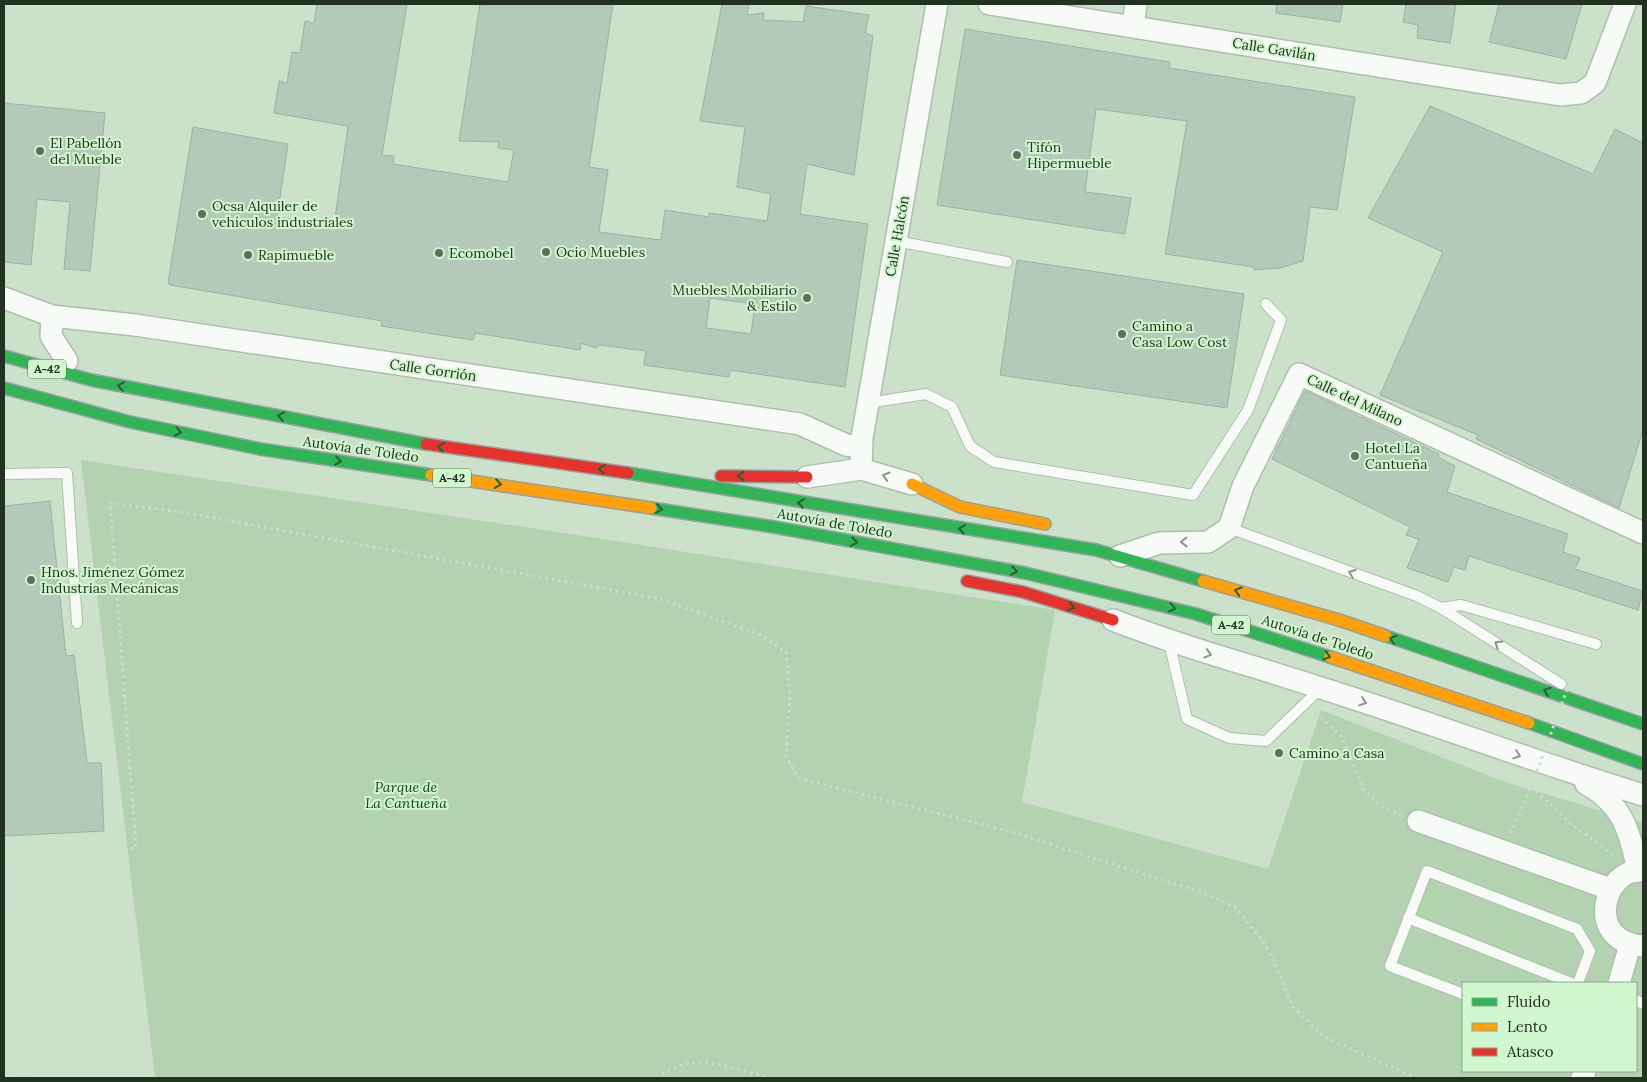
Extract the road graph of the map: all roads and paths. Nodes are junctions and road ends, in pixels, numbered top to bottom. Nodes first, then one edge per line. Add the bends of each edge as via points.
1 (937, 4) edge
2 (988, 4) edge
3 (1136, 4) edge
4 (1625, 4) edge
5 (1133, 26) junction
6 (896, 241) junction
7 (1007, 262) dead end
8 (4, 298) edge
9 (1266, 304) dead end
10 (52, 316) junction
11 (4, 356) edge
12 (59, 358) joint
13 (91, 380) junction
14 (4, 388) edge
15 (4, 398) edge
16 (868, 403) junction
17 (130, 422) junction
18 (861, 448) junction
19 (861, 469) junction
20 (4, 474) edge
21 (650, 476) junction
22 (807, 477) joint
23 (912, 484) joint
24 (1053, 526) dead end
25 (1229, 528) junction
26 (1069, 532) dead end
27 (806, 533) junction
28 (1643, 533) edge
29 (1096, 550) junction
30 (846, 552) dead end
31 (1120, 556) junction
32 (957, 579) dead end
33 (1441, 608) junction
34 (1112, 620) joint
35 (77, 622) dead end
36 (1572, 637) junction
37 (1169, 642) junction
38 (1596, 644) dead end
39 (1321, 688) junction
40 (1305, 704) junction
41 (1598, 708) junction
42 (1643, 724) edge
43 (1643, 764) edge
44 (1555, 768) junction
45 (1530, 786) junction
46 (1643, 795) edge
47 (1418, 821) joint
48 (1504, 852) junction
49 (1637, 872) edge
50 (1610, 889) junction
51 (1408, 918) junction
52 (1637, 945) edge
53 (1568, 982) edge
54 (1578, 982) edge
55 (1619, 982) edge
56 (1462, 994) edge
57 (4, 1066) edge
58 (4, 1078) edge
59 (24, 1078) edge
60 (657, 1078) edge
61 (770, 1078) edge
62 (1416, 1078) edge

1 - 6 street, Calle Halcón
2 - 5 street, Calle Gavilán
3 - 5 street
4 - 5 street, Calle Gavilán via 1595,83 1581,93 1560,95
6 - 7 lane
6 - 16 street, Calle Halcón
8 - 10 street, Calle Gorrión
9 - 16 lane via 1281,320 1248,410 1193,495 994,462 970,446 952,407 926,394
10 - 12 street via 51,336
10 - 18 street, Calle Gorrión via 145,326 800,424 846,445
11 - 13 highway, Autovía de Toledo / A-42
12 - 13 highway
21 -> 13 highway, Autovía de Toledo / A-42 via 452,449
14 - 17 highway, Autovía de Toledo / A-42
15 - 17 highway
16 - 18 street, Calle Halcón
17 -> 27 highway, Autovía de Toledo / A-42 via 260,449
18 - 19 street, Calle Halcón
19 - 22 street
23 -> 19 street
20 - 35 lane via 67,472
22 -> 21 highway
29 -> 21 highway, Autovía de Toledo / A-42
23 - 24 highway via 960,507
25 - 28 street, Calle del Milano via 1243,486 1299,374
25 -> 31 street via 1208,542 1159,543
33 -> 25 lane via 1417,596
26 - 29 highway
27 - 30 highway
27 -> 43 highway, Autovía de Toledo / A-42 via 1025,573 1196,614 1468,701
29 - 31 highway, Autovía de Toledo / A-42
41 -> 31 highway, Autovía de Toledo / A-42 via 1338,620
32 -> 34 highway via 1023,592
33 - 36 lane via 1461,605
41 -> 33 lane
34 - 37 street
36 - 38 lane
36 - 45 path, bridge via 1565,659 1585,667 1631,684 1635,678 1579,658 1536,774 1483,757 1479,764
37 -> 39 street
37 - 40 lane via 1187,719 1229,738 1266,741
39 - 40 lane
39 -> 44 street
40 - 47 path via 1342,737 1363,789 1383,808
41 - 42 highway, Autovía de Toledo / A-42
44 - 46 street
44 - 49 street via 1602,792 1620,813 1631,835
45 - 48 path
45 - 49 path via 1572,825
47 - 48 street
48 - 50 street
49 - 50 street
50 - 52 street via 1605,902 1607,921 1618,938
51 - 53 lane
51 - 54 lane via 1427,871 1577,929 1590,951
51 - 56 lane via 1390,966
52 - 55 street
57 - 58 path
59 - 62 path via 11,861 136,848 110,503 240,522 656,598 760,634 786,652 790,694 786,756 798,778 1005,830 1198,891 1234,907 1265,944 1292,1006 1323,1036
60 - 61 path via 664,1072 691,1063 714,1063

